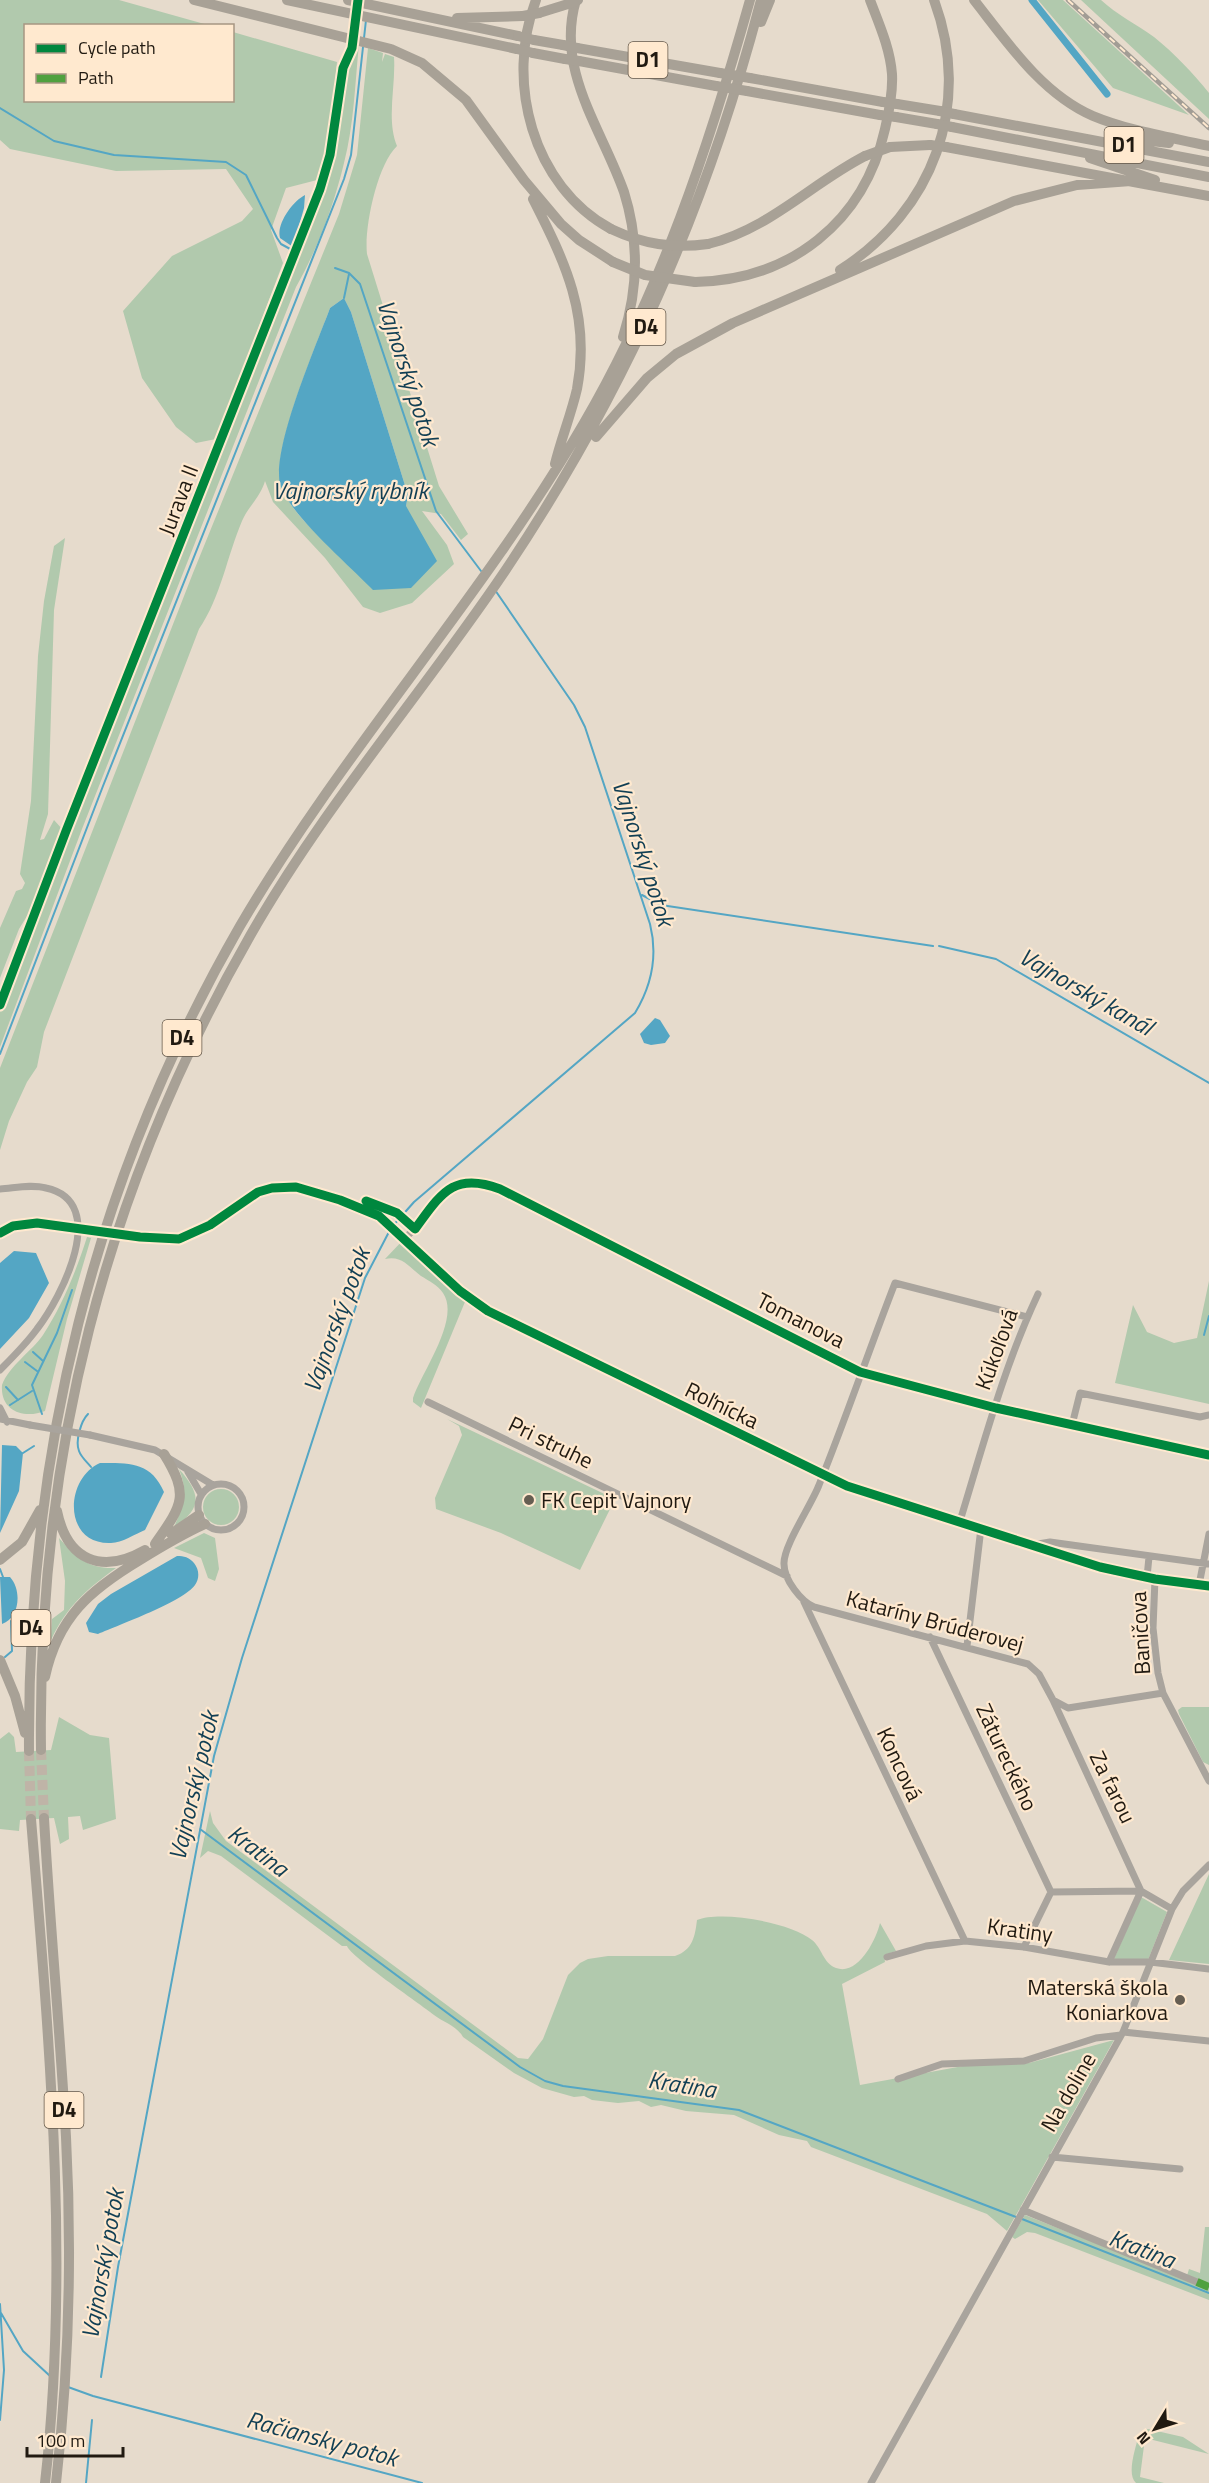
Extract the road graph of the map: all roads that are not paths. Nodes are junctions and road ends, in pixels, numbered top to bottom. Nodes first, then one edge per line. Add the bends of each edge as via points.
1 (194, 0) edge
2 (287, 0) edge
3 (348, 0) edge
4 (536, 0) edge
5 (750, 0) edge
6 (761, 0) edge
7 (770, 0) edge
8 (870, 0) edge
9 (934, 0) edge
10 (974, 0) edge
11 (574, 1) edge
12 (409, 13) junction
13 (749, 46) junction
14 (1038, 129) junction
15 (1053, 145) junction
16 (1209, 147) edge
17 (1209, 162) edge
18 (1209, 177) edge
19 (524, 180) junction
20 (1131, 181) junction
21 (1191, 192) junction
22 (1209, 196) edge
23 (812, 288) junction
24 (611, 375) junction
25 (578, 458) junction
26 (554, 472) junction
27 (0, 1190) edge
28 (0, 1233) edge
29 (404, 1239) junction
30 (1038, 1294) dead end
31 (1028, 1317) junction
32 (0, 1370) edge
33 (860, 1372) junction
34 (428, 1402) dead end
35 (0, 1408) edge
36 (996, 1408) junction
37 (1209, 1415) edge
38 (2, 1421) edge
39 (1072, 1425) junction
40 (164, 1454) junction
41 (1209, 1455) edge
42 (187, 1470) junction
43 (823, 1475) junction
44 (213, 1485) junction
45 (201, 1494) junction
46 (55, 1499) junction
47 (43, 1506) junction
48 (199, 1515) junction
49 (960, 1521) junction
50 (205, 1524) junction
51 (981, 1528) junction
52 (1209, 1534) edge
53 (155, 1544) junction
54 (1035, 1545) junction
55 (1076, 1546) junction
56 (1149, 1557) junction
57 (1073, 1558) junction
58 (0, 1560) edge
59 (1206, 1564) edge
60 (787, 1576) junction
61 (1151, 1578) junction
62 (1199, 1585) junction
63 (1209, 1586) edge
64 (804, 1602) junction
65 (930, 1637) junction
66 (967, 1646) junction
67 (0, 1660) edge
68 (1163, 1693) junction
69 (41, 1696) junction
70 (1053, 1700) junction
71 (1068, 1708) junction
72 (1059, 1717) junction
73 (41, 1750) tunnel mouth
74 (1207, 1771) edge
75 (1209, 1781) edge
76 (44, 1818) tunnel mouth
77 (31, 1819) tunnel mouth
78 (1209, 1866) edge
79 (1141, 1891) junction
80 (1051, 1892) junction
81 (1172, 1909) junction
82 (965, 1941) junction
83 (1024, 1947) junction
84 (887, 1957) dead end
85 (1108, 1962) junction
86 (1150, 1962) junction
87 (1209, 1969) edge
88 (1122, 2034) junction
89 (1209, 2041) edge
90 (898, 2079) dead end
91 (1052, 2157) junction
92 (1180, 2169) dead end
93 (1022, 2212) junction
94 (1197, 2282) dead end
95 (45, 2483) edge
96 (56, 2483) edge
97 (871, 2483) edge

1 - 19 highway via 404,53 466,100
2 - 15 highway, D1, bridge via 533,53
3 - 12 highway, D1
4 - 20 highway, bridge via 525,42 524,75 536,141 559,186 584,211 637,240 665,246 734,238 839,169 890,147 946,147
5 - 24 highway, D4 via 693,188
6 - 13 highway, D4
7 - 13 highway
8 - 19 highway, bridge via 888,50 892,75 889,112 878,159 859,198 819,239 792,257 752,275 695,282 645,275 613,262 567,230
9 - 23 highway via 947,46 949,86 946,121 933,162 914,200 893,228 859,258
10 - 16 highway via 1025,63 1056,92 1091,115
11 - 12 highway, bridge via 523,16 480,19
11 - 24 highway via 571,27 576,78 624,194 635,248 633,299
12 - 14 highway, D1, bridge via 577,48
13 - 25 highway, D4 via 703,191 678,255 621,379
14 - 16 highway
14 - 17 highway, D1
15 - 18 highway, D1
15 - 21 highway
19 - 26 highway via 568,272 579,327 577,387
20 - 21 highway
20 - 23 highway via 1077,185 1014,201
21 - 22 highway
23 - 25 highway via 733,323 676,354 646,378
24 - 26 highway, D4
25 - 46 highway, D4 via 504,573 287,874 216,996 147,1145 109,1254 71,1402
26 - 47 highway, D4 via 479,586 276,868 225,954 171,1059 115,1195 80,1312 66,1368
27 - 32 street via 29,1186 54,1190 71,1204 80,1226 76,1250 51,1307 39,1328
28 - 29 street, Roľnícka, bridge via 24,1224 58,1225 179,1239 193,1235 258,1192 296,1187 375,1214
29 - 33 street, Tomanova via 441,1194 463,1183 479,1181
29 - 43 street, Roľnícka via 481,1307
30 - 31 street, Kúkoľová
31 - 33 street via 895,1283
31 - 36 street, Kúkoľová
33 - 36 street, Tomanova
33 - 43 street
34 - 60 street, Pri struhe
35 - 38 street
36 - 39 street, Tomanova
36 - 49 street, Kúkoľová
37 - 39 street via 1200,1417 1080,1393
38 - 40 street, bridge via 90,1435
39 - 41 street, Tomanova
40 - 42 street
40 - 53 highway via 178,1476 180,1498
42 - 44 street
42 - 45 street
43 - 49 street, Roľnícka
43 - 60 street via 786,1552 783,1565
44 - 45 street
44 - 50 street via 235,1488 244,1509 232,1528 218,1530
45 - 48 street
46 - 53 highway via 66,1539 86,1558 112,1562
46 - 69 highway, D4 via 42,1630
47 - 58 highway via 22,1542
47 - 67 highway, D4 via 32,1618 29,1751 15,1696
48 - 50 street
48 - 53 highway
49 - 51 street, Roľnícka
50 - 69 highway via 114,1576 76,1608 55,1643
51 - 54 street, Roľnícka
51 - 66 street
52 - 59 street
54 - 55 street, Roľnícka via 1050,1542
54 - 57 street, Roľnícka
55 - 56 street, Roľnícka
55 - 57 street via 1071,1551
56 - 59 street, Roľnícka
56 - 61 street
57 - 61 street, Roľnícka
59 - 62 street
60 - 64 street
61 - 62 street, Roľnícka
61 - 68 street, Baničova via 1153,1628
62 - 63 street, Roľnícka
64 - 65 street, Kataríny Brúderovej
64 - 82 street, Koncová
65 - 66 street, Kataríny Brúderovej
65 - 80 street, Zátureckého
66 - 70 street, Kataríny Brúderovej via 1035,1667
68 - 71 street
68 - 74 street, Baničova
69 - 73 highway, D4
70 - 71 street
70 - 72 street, Za farou
71 - 72 street
72 - 79 street, Za farou
74 - 75 street, Baničova
76 - 96 highway, D4 via 66,2138 68,2287
77 - 95 highway, D4 via 56,2217 52,2395
78 - 81 street, Na doline via 1183,1891
79 - 80 street
79 - 81 street
79 - 85 street
80 - 83 street
81 - 86 street, Na doline
82 - 83 street, Kratiny
82 - 84 street, Kratiny
83 - 85 street, Kratiny
85 - 86 street, Kratiny
86 - 87 street, Kratiny
86 - 88 street, Na doline
88 - 89 street
88 - 90 street via 1096,2038 1024,2061 942,2064
88 - 91 street, Na doline
91 - 92 street
91 - 93 street, Na doline
93 - 94 street
93 - 97 street, Na doline

